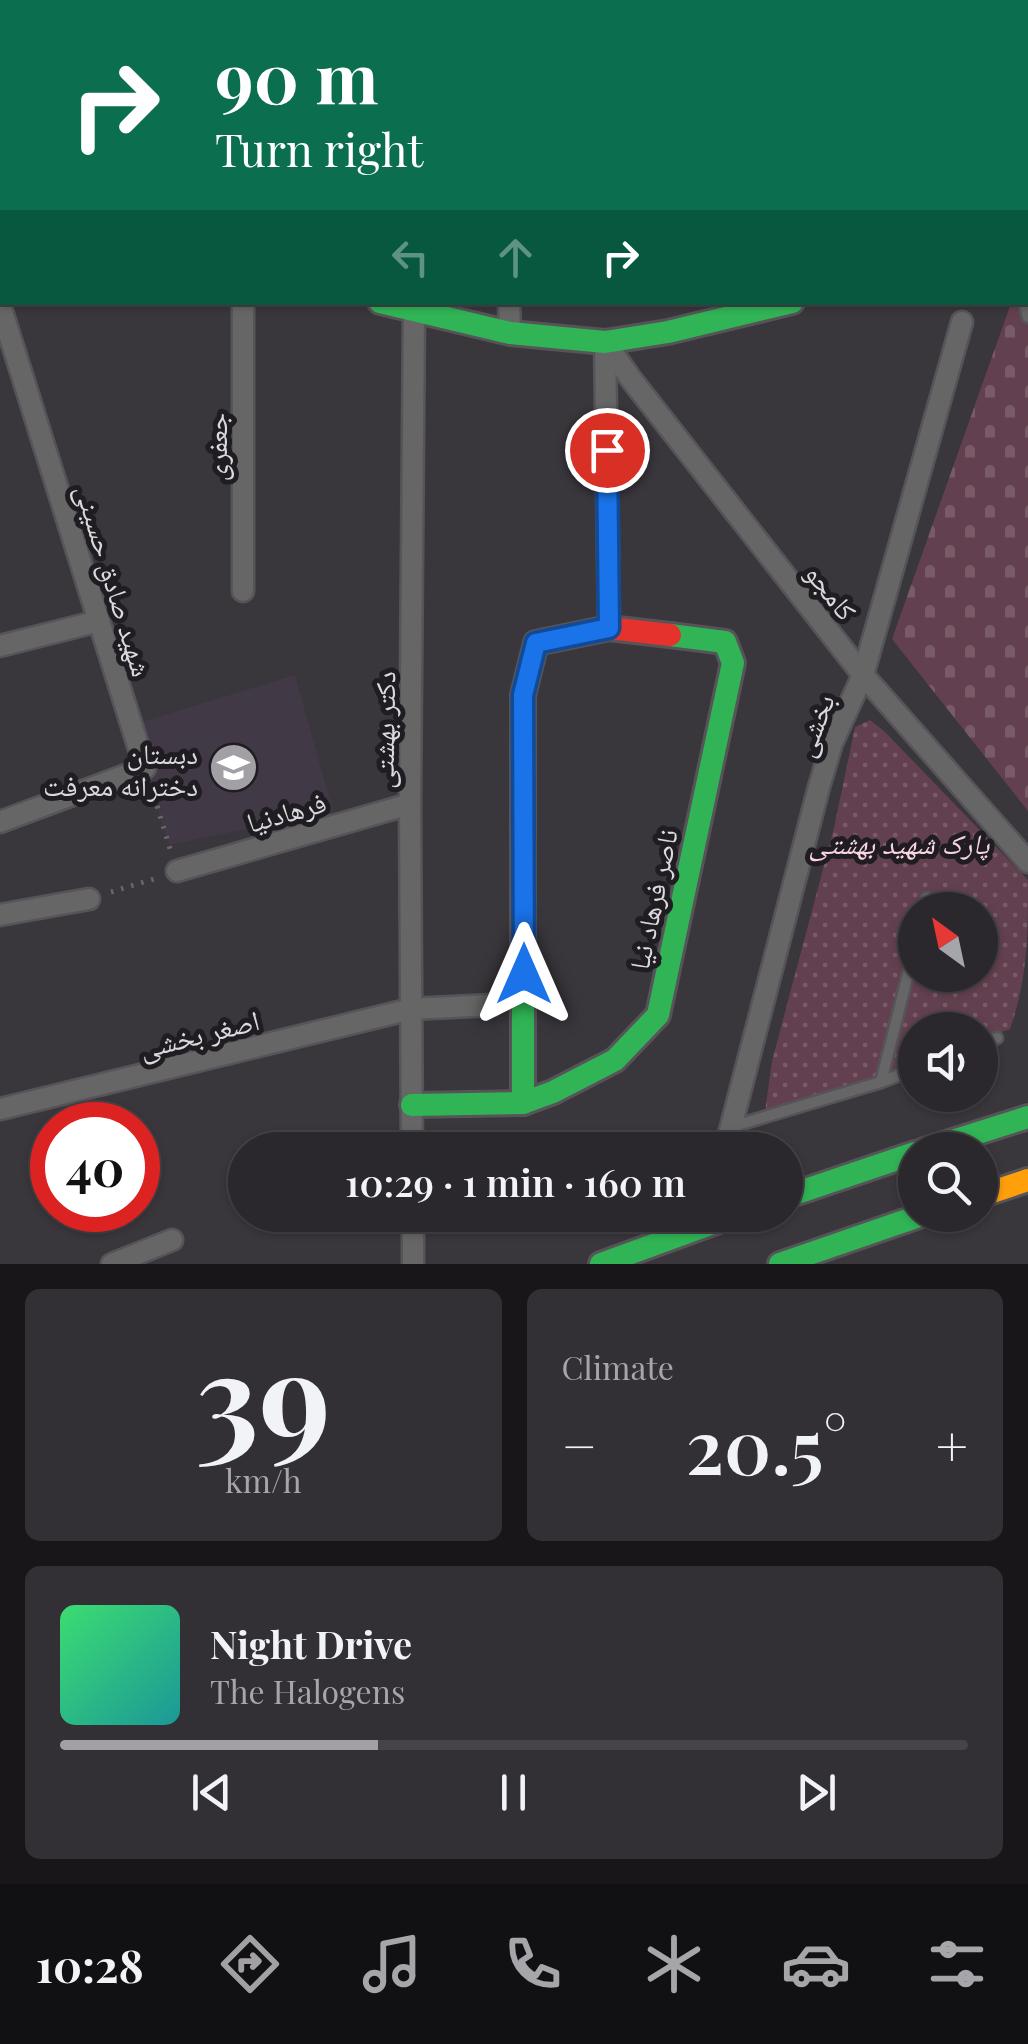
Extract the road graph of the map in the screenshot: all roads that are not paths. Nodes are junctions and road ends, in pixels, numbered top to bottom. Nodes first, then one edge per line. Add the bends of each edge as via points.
1 (243, 305) edge
2 (393, 305) edge
3 (509, 305) edge
4 (780, 305) edge
5 (0, 306) edge
6 (414, 310) junction
7 (962, 322) dead end
8 (510, 333) junction
9 (605, 342) junction
10 (242, 591) dead end
11 (99, 621) junction
12 (609, 628) junction
13 (0, 646) edge
14 (862, 675) junction
15 (410, 804) junction
16 (0, 822) edge
17 (1028, 862) edge
18 (177, 872) road end
19 (88, 898) road end
20 (0, 915) edge
21 (904, 992) edge
22 (492, 1005) dead end
23 (411, 1010) junction
24 (898, 1076) edge
25 (881, 1082) junction
26 (523, 1103) junction
27 (412, 1106) junction
28 (0, 1110) edge
29 (1028, 1116) edge
30 (731, 1127) junction
31 (412, 1132) edge
32 (730, 1132) edge
33 (979, 1132) edge
34 (898, 1159) edge
35 (1028, 1180) edge
36 (998, 1190) edge
37 (803, 1191) edge
38 (898, 1223) edge
39 (413, 1232) edge
40 (677, 1232) edge
41 (172, 1240) dead end
42 (112, 1264) edge
43 (413, 1264) edge
44 (601, 1264) edge
45 (780, 1264) edge

1 - 10 street, جعفری
2 - 6 main road
3 - 8 street
4 - 9 main road
5 - 11 street, شهید صادق حسینی
6 - 8 main road
6 - 15 street, دکتر بهشتی
7 - 14 street, بخشی
8 - 9 main road
9 - 12 street
9 - 14 street, کامجو
11 - 13 street
11 - 16 street, شهید صادق حسینی via 145,768
12 - 26 main road via 536,643 523,695
12 - 26 main road, ناصر فرهاد نیا via 725,642 733,663 658,1015 616,1060
14 - 17 street, کامجو
14 - 30 street, بخشی via 819,786
15 - 18 street, فرهادنیا
15 - 23 street, دکتر بهشتی
19 - 20 street
21 - 25 lane
22 - 23 street, اصغر بخشی
23 - 27 street, دکتر بهشتی
23 - 28 street, اصغر بخشی
24 - 25 lane
25 - 30 lane
26 - 27 main road, ناصر فرهاد نیا
27 - 31 street, دکتر بهشتی
29 - 33 main road
30 - 32 street, بخشی
34 - 37 main road
35 - 36 main road
38 - 45 main road
39 - 43 street
40 - 44 main road
41 - 42 street

